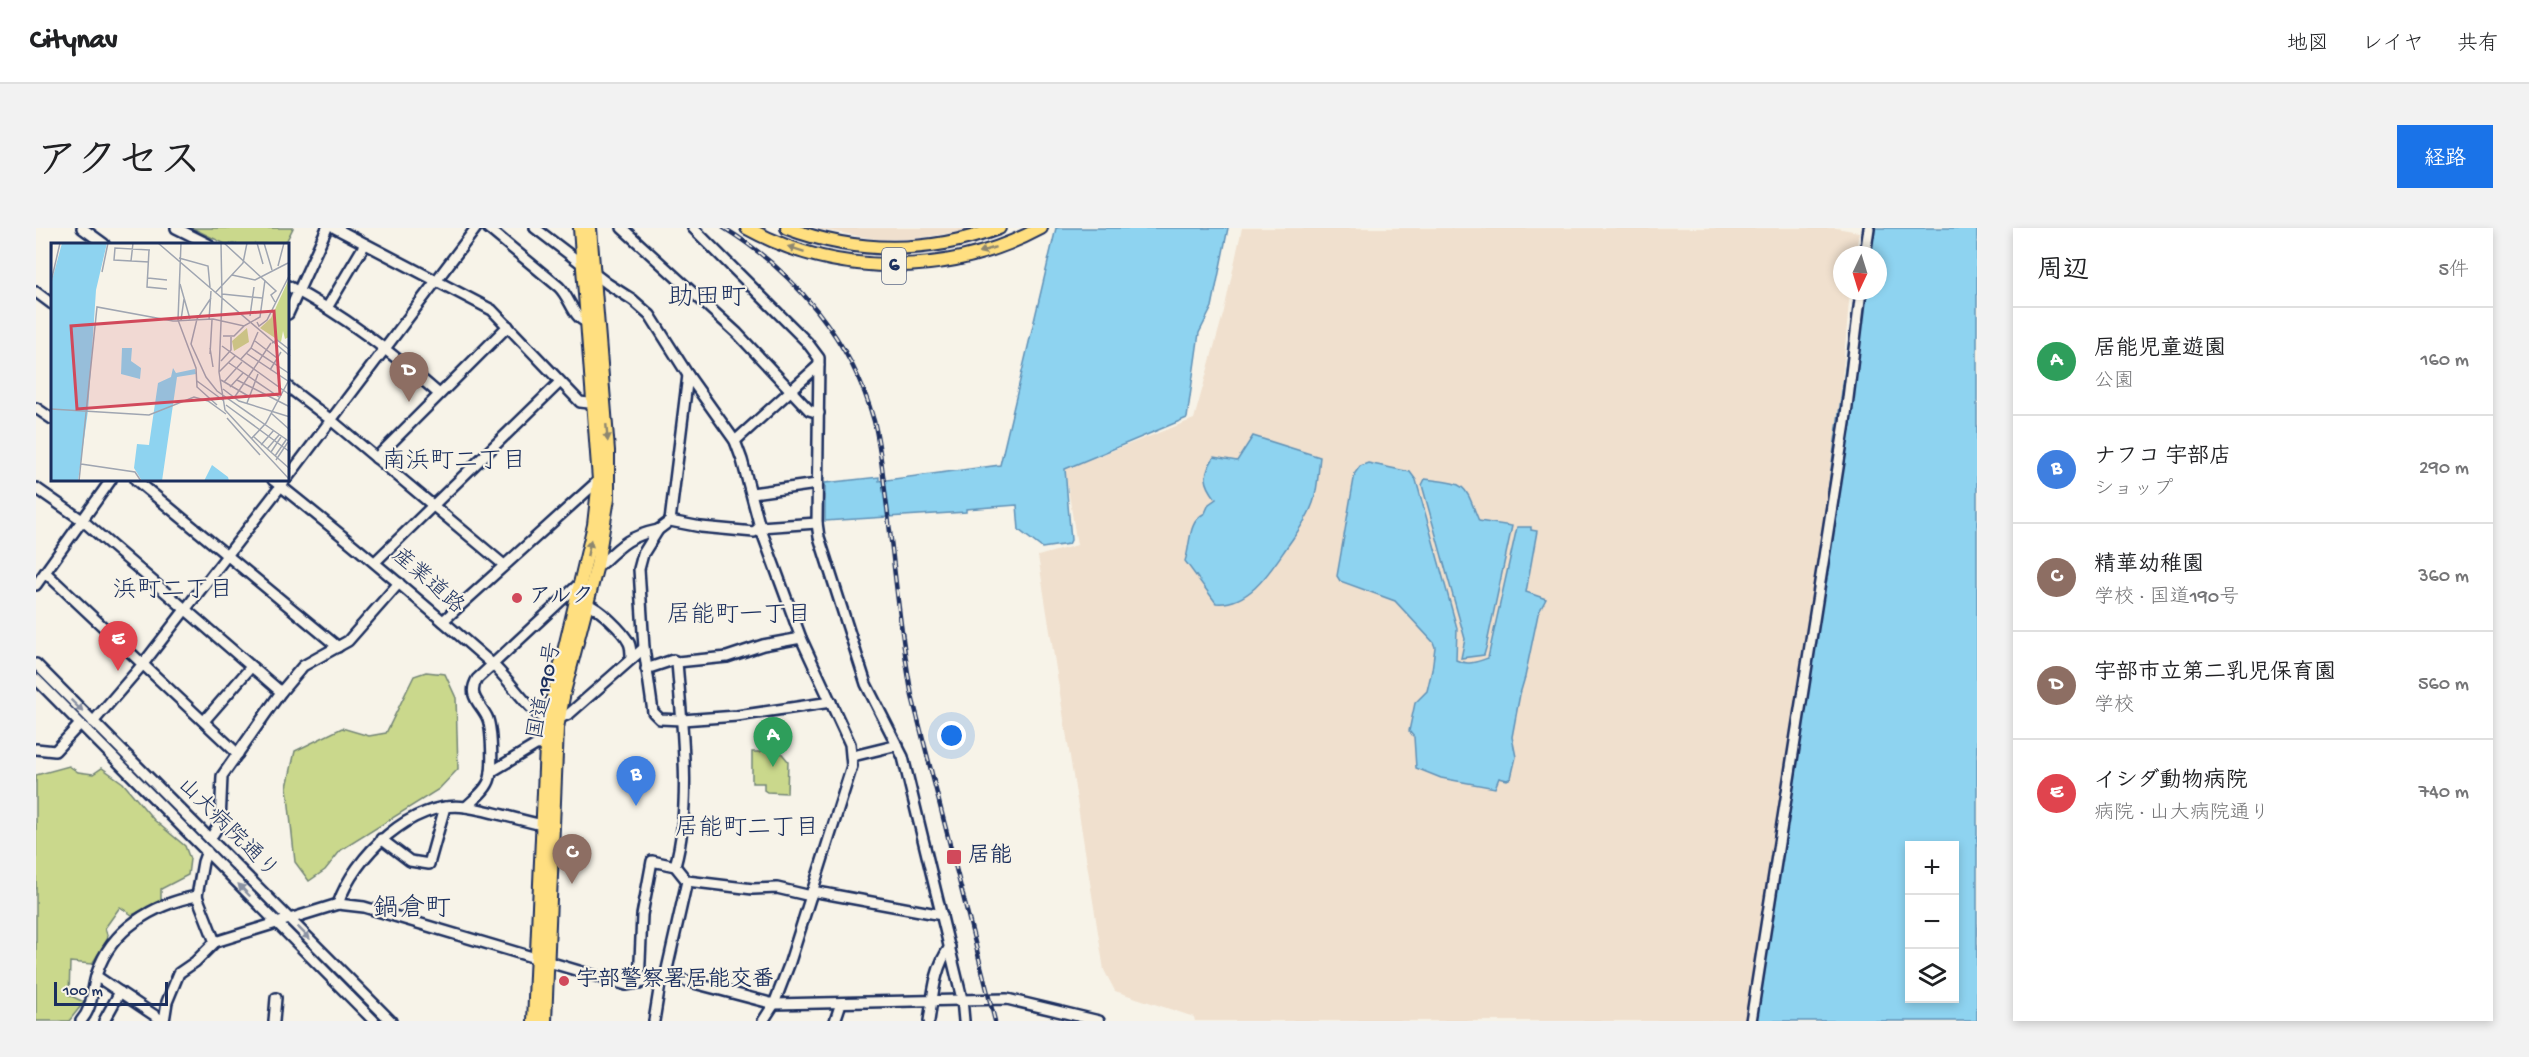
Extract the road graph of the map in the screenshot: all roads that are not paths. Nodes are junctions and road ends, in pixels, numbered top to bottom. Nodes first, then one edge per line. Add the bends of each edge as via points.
1 (82, 228) edge
2 (176, 228) edge
3 (327, 228) edge
4 (335, 228) edge
5 (476, 228) edge
6 (488, 228) edge
7 (535, 228) edge
8 (580, 228) edge
9 (590, 228) edge
10 (622, 228) edge
11 (693, 228) edge
12 (747, 228) edge
13 (787, 228) edge
14 (999, 228) edge
15 (1041, 228) edge
16 (1869, 228) edge
17 (103, 243) edge
18 (203, 243) edge
19 (364, 244) junction
20 (1866, 246) edge
21 (588, 269) junction
22 (437, 281) junction
23 (290, 286) edge
24 (299, 291) junction
25 (36, 292) edge
26 (1860, 300) edge
27 (51, 303) edge
28 (327, 308) junction
29 (290, 310) edge
30 (588, 322) junction
31 (508, 326) junction
32 (386, 348) junction
33 (819, 365) junction
34 (688, 375) junction
35 (560, 382) junction
36 (290, 389) edge
37 (792, 392) junction
38 (439, 394) junction
39 (599, 404) junction
40 (36, 408) edge
41 (819, 413) junction
42 (51, 418) edge
43 (331, 420) junction
44 (735, 441) junction
45 (376, 458) junction
46 (290, 471) edge
47 (599, 480) junction
48 (110, 482) edge
49 (138, 482) edge
50 (281, 482) edge
51 (283, 482) edge
52 (817, 484) junction
53 (36, 488) edge
54 (752, 493) junction
55 (432, 506) junction
56 (82, 520) junction
57 (670, 521) junction
58 (817, 523) junction
59 (760, 527) junction
60 (658, 530) junction
61 (603, 537) junction
62 (623, 543) junction
63 (227, 556) junction
64 (375, 562) junction
65 (504, 565) junction
66 (596, 569) junction
67 (46, 573) junction
68 (583, 580) junction
69 (399, 583) junction
70 (36, 585) edge
71 (587, 604) junction
72 (184, 610) junction
73 (443, 621) junction
74 (801, 638) junction
75 (338, 647) junction
76 (644, 648) junction
77 (632, 658) junction
78 (677, 662) junction
79 (36, 664) edge
80 (143, 664) junction
81 (493, 665) junction
82 (251, 667) junction
83 (646, 669) junction
84 (36, 679) edge
85 (281, 692) junction
86 (831, 702) junction
87 (682, 720) junction
88 (204, 721) junction
89 (93, 722) junction
90 (554, 723) junction
91 (81, 724) junction
92 (546, 744) junction
93 (898, 745) junction
94 (36, 748) edge
95 (238, 754) junction
96 (852, 756) junction
97 (491, 772) junction
98 (445, 807) junction
99 (466, 807) junction
100 (543, 825) junction
101 (210, 839) junction
102 (381, 839) junction
103 (207, 851) junction
104 (675, 866) junction
105 (687, 881) junction
106 (812, 894) junction
107 (197, 896) junction
108 (338, 904) junction
109 (942, 915) junction
110 (288, 918) junction
111 (275, 922) junction
112 (214, 942) junction
113 (950, 947) junction
114 (542, 960) junction
115 (96, 976) junction
116 (663, 978) junction
117 (639, 984) junction
118 (120, 992) junction
119 (276, 998) dead end
120 (962, 999) junction
121 (933, 1000) junction
122 (841, 1003) junction
123 (774, 1004) junction
124 (81, 1021) edge
125 (104, 1021) edge
126 (164, 1021) edge
127 (274, 1021) edge
128 (374, 1021) edge
129 (391, 1021) edge
130 (534, 1021) edge
131 (545, 1021) edge
132 (654, 1021) edge
133 (763, 1021) edge
134 (835, 1021) edge
135 (929, 1021) edge
136 (964, 1021) edge
137 (1099, 1021) edge
138 (1751, 1021) edge

1 - 17 street
2 - 18 street
3 - 24 street
4 - 19 street
5 - 22 street
6 - 30 street via 559,287 568,296 575,315
7 - 21 street
8 - 21 highway, 国道190号
9 - 21 highway, 国道190号
10 - 37 street via 737,333
11 - 33 street via 811,346
15 -> 12 highway, 6 via 977,254 943,262 893,266 820,257
13 - 14 highway, 6 via 837,243 886,249 937,245
16 - 20 street
19 - 22 street
19 - 28 street
21 - 30 highway, 国道190号
21 - 34 street via 650,315
21 - 39 highway, 国道190号
22 - 31 street via 492,310
22 - 32 street
23 - 24 street
24 - 28 street
24 - 29 street
25 - 27 street
26 - 138 street via 1845,423
28 - 32 street
30 - 39 highway, 国道190号
31 - 35 street
31 - 38 street
32 - 38 street
32 - 43 street
33 - 37 street
33 - 41 street
34 - 44 street
34 - 57 street
35 - 39 street via 580,402
35 - 55 street
36 - 43 street
37 - 41 street via 809,410
37 - 44 street
38 - 45 street
39 - 47 highway, 国道190号
39 -> 61 highway, 国道190号 via 609,475
40 - 42 street
41 - 52 street
43 - 45 street
43 - 46 street
44 - 54 street
45 - 55 street
47 - 65 street
68 -> 47 highway, 国道190号
48 - 56 street
49 - 63 street
50 - 63 street
51 - 64 street, 産業道路
52 - 54 street
52 - 58 street
53 - 56 street
54 - 59 street
55 - 64 street
55 - 65 street
56 - 67 street
56 - 72 street
57 - 59 street via 754,532
57 - 60 street
58 - 59 street
58 - 93 street via 866,684
59 - 74 street
60 - 62 street
60 - 76 street via 639,569
61 - 62 street via 610,547
61 - 66 highway, 国道190号
62 - 66 street
63 - 72 street
63 - 75 street
64 - 69 street, 産業道路
65 - 73 street
66 - 68 street
66 - 71 highway, 国道190号
67 - 70 street
67 - 80 street
68 - 81 street
68 - 90 highway, 国道190号
69 - 73 street, 産業道路
69 - 75 street via 358,631
71 - 77 street via 596,607 630,644
71 - 90 highway, 国道190号
72 - 80 street
72 - 82 street
73 - 81 street, 産業道路
74 - 78 street via 727,657
74 - 86 street
75 - 85 street via 303,666
76 - 77 street
76 - 83 street
77 - 90 street
78 - 83 street
78 - 87 street
79 -> 89 street, 山大病院通り
80 - 88 street
80 - 89 street
81 - 90 street, 産業道路
81 - 97 street via 473,686 473,696 489,725
82 - 85 street
82 - 88 street
83 - 87 street via 653,712 660,718
84 - 91 street, 山大病院通り
85 - 95 street
86 - 87 street via 776,712
86 - 96 street
87 - 104 street via 683,826
88 - 95 street
89 - 101 street, 山大病院通り
90 - 92 highway, 国道190号
90 - 114 highway, 国道190号
91 - 94 street via 55,751
91 - 103 street, 山大病院通り
92 - 97 street
92 - 100 highway, 国道190号
93 - 96 street
93 - 109 street via 908,771
95 - 101 street via 222,776 220,823
96 - 106 street
97 - 99 street via 486,786
98 - 99 street
98 - 102 street via 405,823
98 - 102 street via 429,864 410,861
99 - 100 street
100 - 114 highway, 国道190号
101 - 110 street, 山大病院通り
102 - 108 street via 370,850
103 - 107 street
111 -> 103 street, 山大病院通り
104 - 105 street
104 - 117 street via 652,861 642,915
105 - 106 street
105 - 116 street
106 - 109 street
106 - 123 street
107 - 112 street
107 - 115 street via 157,909 126,929 106,952
108 - 110 street
108 - 114 street via 364,907
109 - 113 street
110 - 111 street
110 -> 129 street, 山大病院通り
111 - 112 street
111 - 128 street, 山大病院通り
112 - 126 street via 180,973 167,1002
113 - 120 street
113 - 121 street via 943,956
114 - 117 street via 626,985
114 - 130 highway, 国道190号
114 - 131 highway, 国道190号
115 - 118 street
115 - 124 street via 88,1011
116 - 117 street
116 - 123 street
116 - 132 street
118 - 125 street
118 - 126 street
119 - 127 street
120 - 121 street
120 - 136 street
120 - 137 street via 1007,999
121 - 122 street
121 - 135 street
122 - 123 street
122 - 134 street
123 - 133 street

